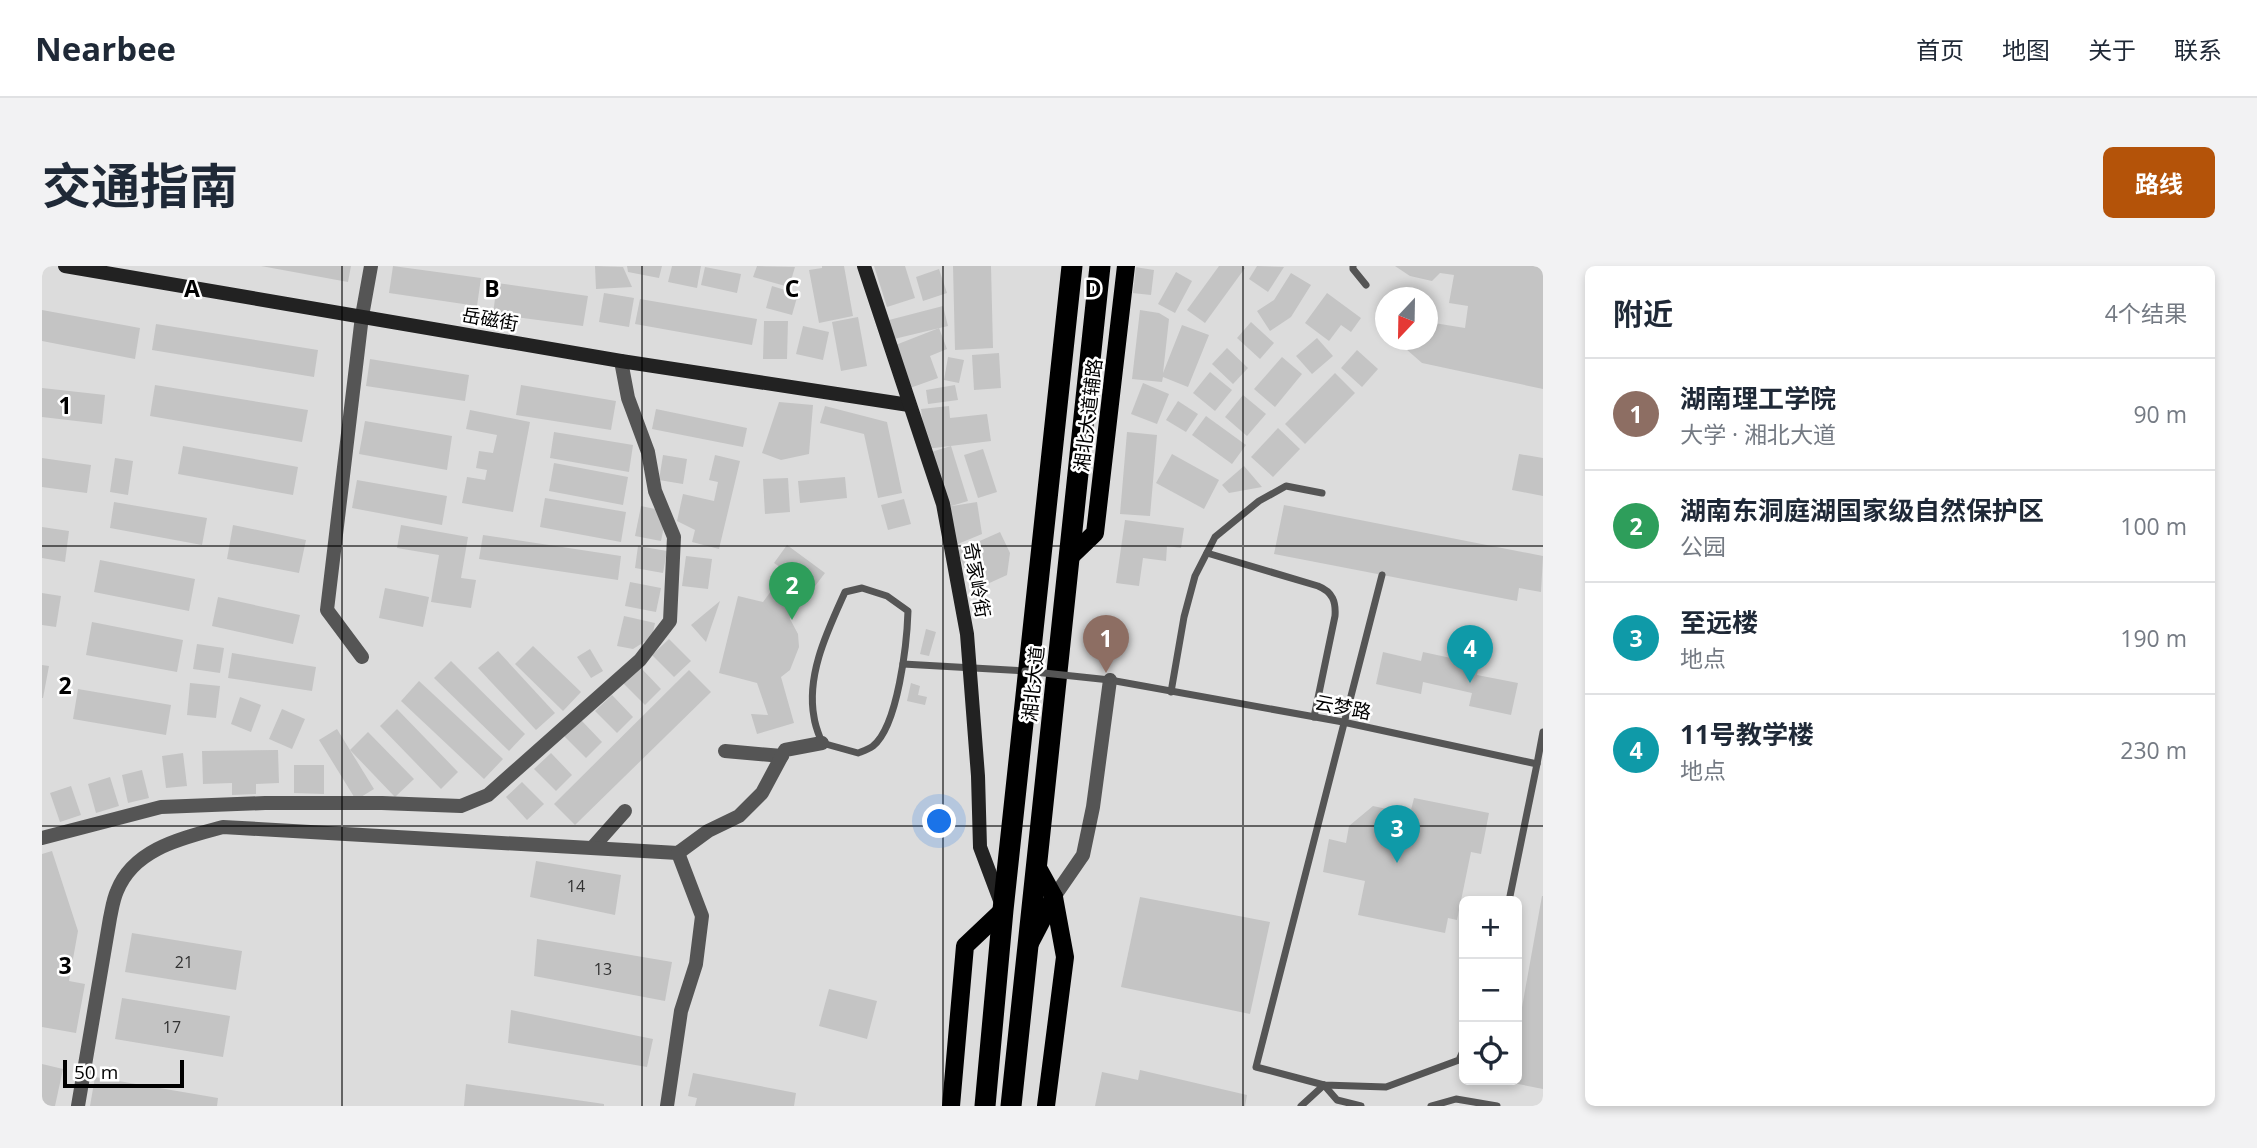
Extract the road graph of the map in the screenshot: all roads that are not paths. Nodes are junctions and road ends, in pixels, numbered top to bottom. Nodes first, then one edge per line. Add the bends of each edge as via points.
1 (65, 266) edge
2 (371, 266) edge
3 (864, 266) edge
4 (1072, 266) edge
5 (1100, 266) edge
6 (1126, 266) edge
7 (1353, 266) edge
8 (1366, 285) dead end
9 (362, 316) junction
10 (621, 360) junction
11 (909, 405) junction
12 (1322, 493) dead end
13 (1207, 553) junction
14 (1069, 558) junction
15 (1382, 575) dead end
16 (362, 657) dead end
17 (903, 664) junction
18 (970, 666) junction
19 (1110, 680) junction
20 (1171, 692) junction
21 (1314, 717) junction
22 (1343, 722) junction
23 (1543, 732) edge
24 (822, 743) junction
25 (725, 751) dead end
26 (782, 756) junction
27 (1537, 764) junction
28 (625, 811) dead end
29 (42, 838) edge
30 (593, 847) junction
31 (678, 853) junction
32 (1037, 866) junction
33 (1510, 896) edge
34 (1054, 897) junction
35 (1003, 910) junction
36 (1029, 945) junction
37 (1459, 1060) edge
38 (1324, 1085) junction
39 (78, 1106) edge
40 (667, 1106) edge
41 (951, 1106) edge
42 (985, 1106) edge
43 (1011, 1106) edge
44 (1046, 1106) edge
45 (1301, 1106) edge
46 (1362, 1106) edge
47 (1431, 1106) edge
48 (1497, 1106) edge

1 - 9 street, 岳磁街
2 - 9 street
3 - 11 street, 奇家岭街
4 - 35 highway, 湘北大道
5 - 14 highway, 湘北大道
6 - 14 main road, 湘北大道辅路 via 1095,533
7 - 8 lane
9 - 10 street, 岳磁街
9 - 16 street via 327,610
10 - 11 street, 岳磁街
10 - 29 street via 628,398 648,452 654,491 674,537 670,621 640,660 488,795 461,806 265,803 162,807
11 - 18 street, 奇家岭街 via 943,504
12 - 13 lane via 1286,486 1259,501 1215,537
13 - 20 lane via 1195,576 1184,617
13 - 21 lane via 1318,586 1332,595 1335,616
14 - 32 highway, 湘北大道
15 - 22 lane
17 - 18 lane, 云梦路
17 - 24 lane via 886,729 873,746 858,753
17 - 24 lane via 908,611 887,596 862,588 845,592 823,642 815,677 813,716
18 - 19 lane, 云梦路, bridge
18 - 35 street, 奇家岭街 via 980,847
19 - 20 lane, 云梦路
19 - 34 street via 1083,855
20 - 21 lane, 云梦路
21 - 22 lane, 云梦路
22 - 27 lane, 云梦路
22 - 38 lane via 1256,1067
23 - 27 lane
24 - 26 street via 785,750
25 - 26 street
26 - 31 street via 762,793 739,816
27 - 33 lane
28 - 30 street
30 - 31 street
30 - 39 street via 223,827 173,841 137,861 117,890
31 - 40 street via 702,916
32 - 34 main road
32 - 36 highway, 湘北大道
34 - 36 main road
34 - 44 main road via 1065,957
35 - 41 main road via 965,946
35 - 42 highway, 湘北大道
36 - 43 highway, 湘北大道
37 - 38 lane via 1386,1087
38 - 45 lane
38 - 46 lane via 1336,1100
47 - 48 lane via 1456,1098

